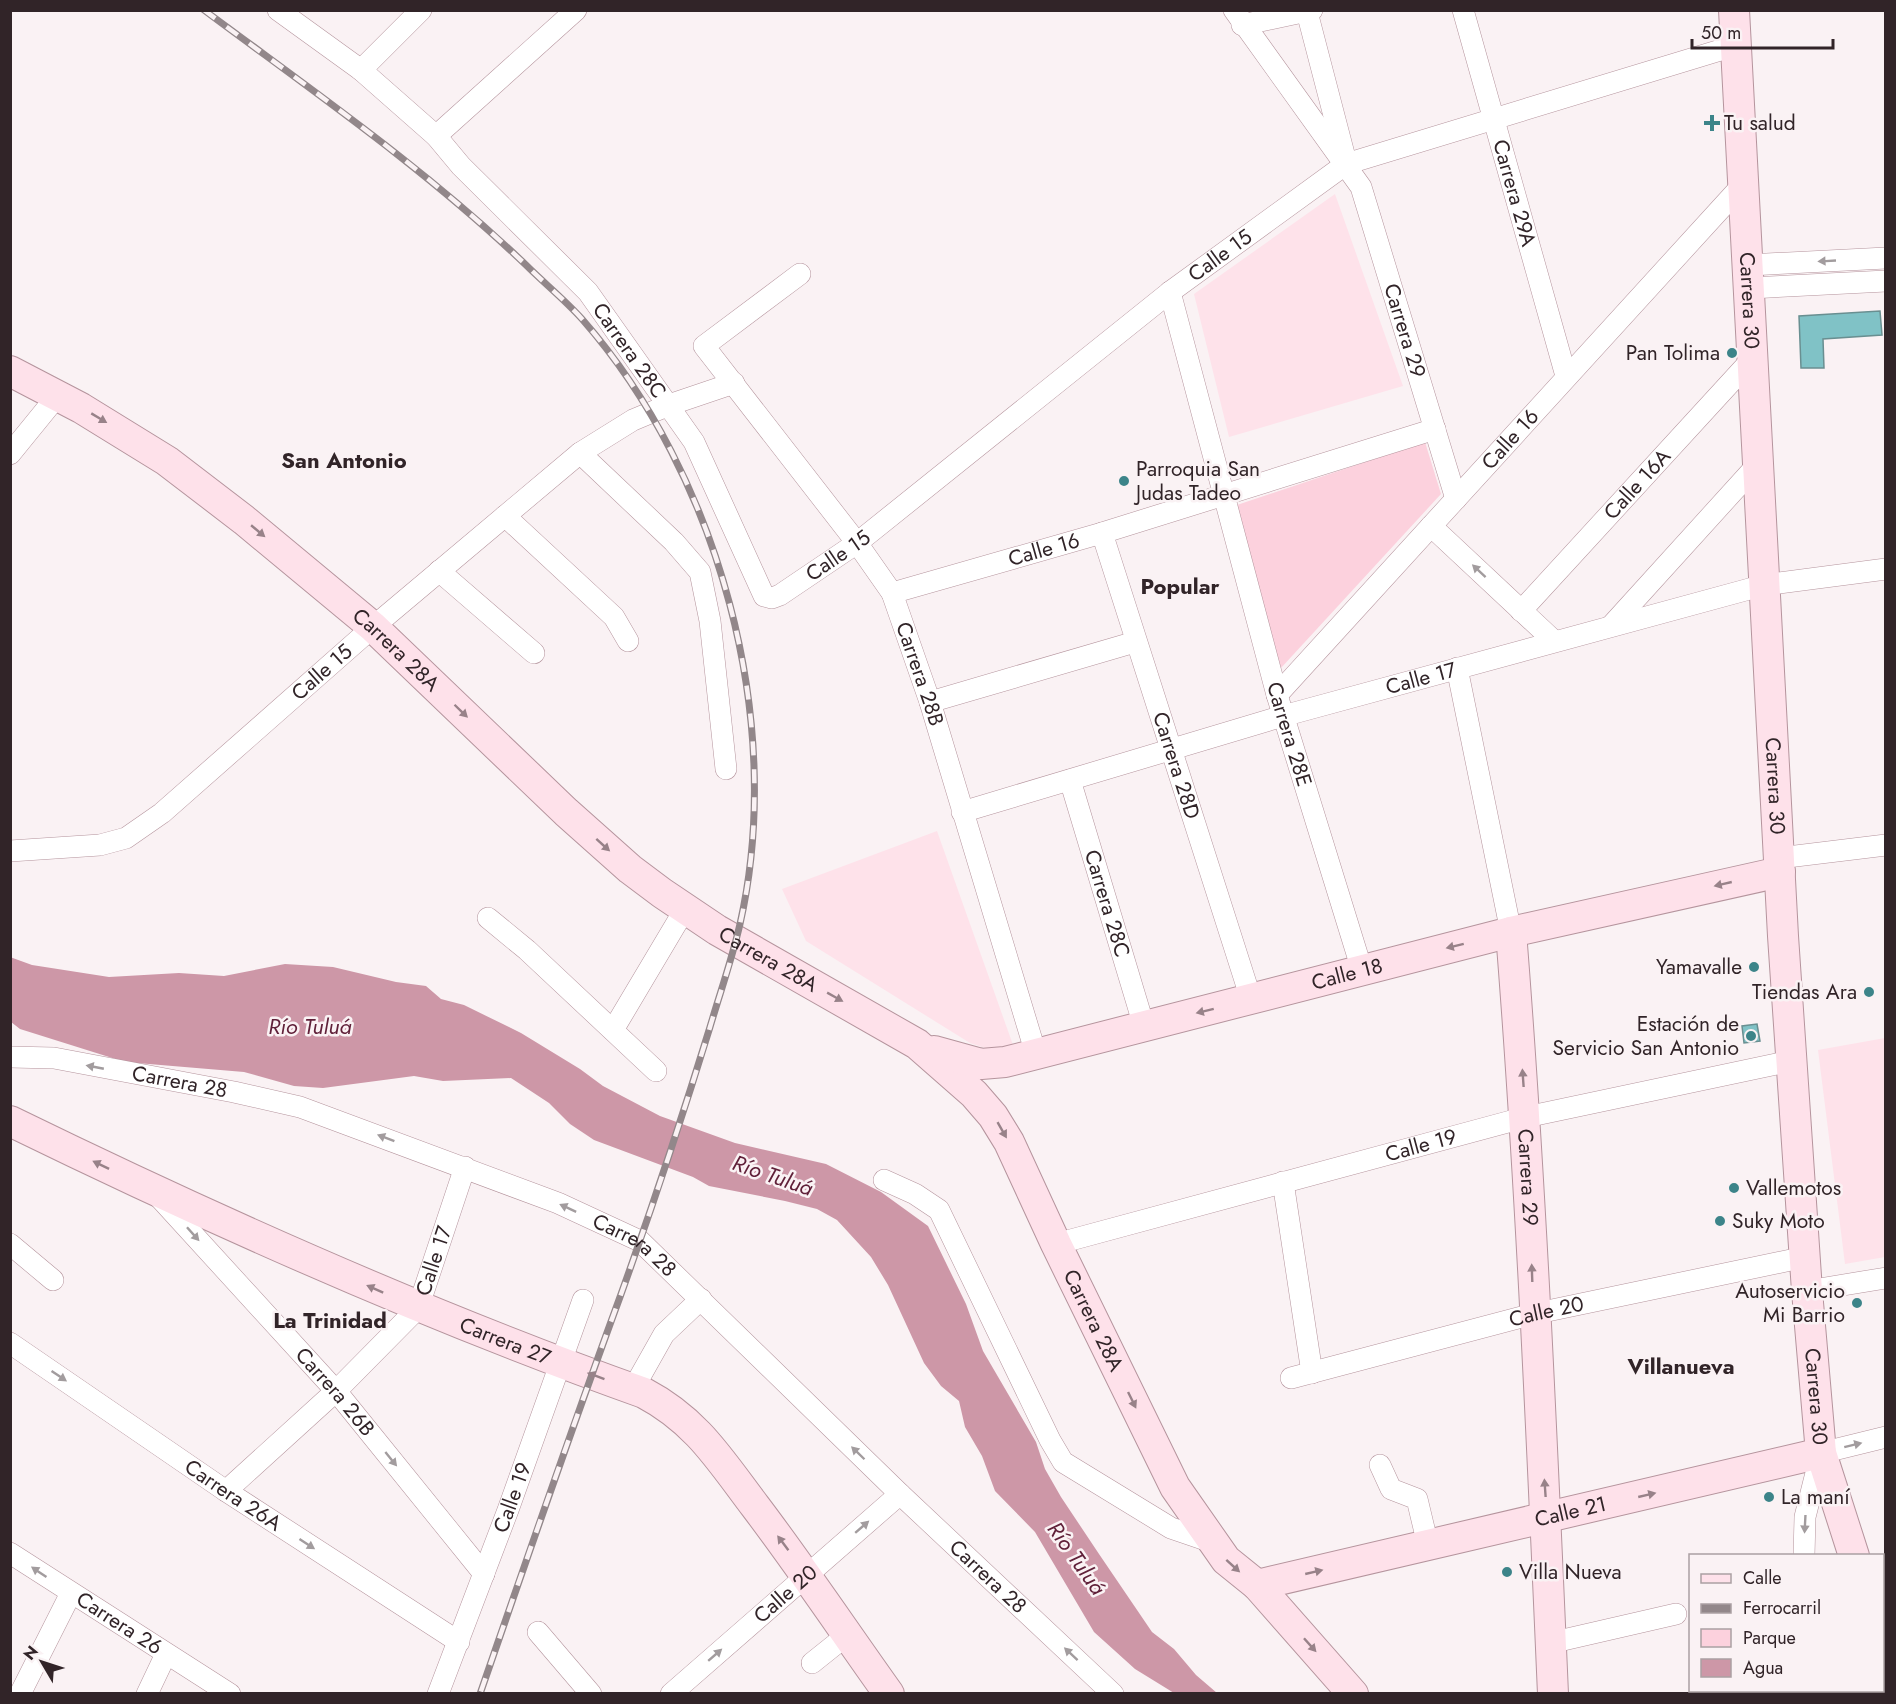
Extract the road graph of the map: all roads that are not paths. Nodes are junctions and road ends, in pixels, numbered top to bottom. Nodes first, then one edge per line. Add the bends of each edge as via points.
1 (278, 10) edge
2 (421, 10) edge
3 (576, 10) edge
4 (1463, 10) edge
5 (1734, 10) edge
6 (1310, 11) edge
7 (1238, 18) edge
8 (1737, 45) junction
9 (362, 70) junction
10 (1493, 119) junction
11 (436, 136) junction
12 (1346, 164) junction
13 (1745, 182) junction
14 (1886, 258) edge
15 (800, 274) dead end
16 (1749, 277) junction
17 (1886, 280) edge
18 (1170, 292) junction
19 (1753, 358) junction
20 (10, 371) edge
21 (1566, 376) junction
22 (734, 383) junction
23 (58, 395) junction
24 (669, 405) junction
25 (1435, 429) junction
26 (580, 453) junction
27 (10, 454) edge
28 (1758, 464) junction
29 (1224, 495) junction
30 (1456, 499) junction
31 (505, 516) junction
32 (1431, 526) junction
33 (1102, 533) junction
34 (857, 543) junction
35 (1886, 569) edge
36 (439, 571) junction
37 (1764, 585) junction
38 (892, 593) junction
39 (772, 598) joint
40 (1521, 611) junction
41 (1611, 626) junction
42 (373, 627) junction
43 (628, 641) dead end
44 (1554, 641) junction
45 (1135, 642) junction
46 (534, 653) dead end
47 (1457, 668) junction
48 (1277, 694) junction
49 (930, 702) junction
50 (1283, 716) junction
51 (1170, 750) junction
52 (726, 769) dead end
53 (1070, 780) junction
54 (962, 812) junction
55 (1886, 845) edge
56 (10, 851) edge
57 (1779, 865) junction
58 (685, 909) junction
59 (488, 918) dead end
60 (1511, 932) junction
61 (1362, 970) junction
62 (1251, 999) junction
63 (1144, 1026) junction
64 (614, 1030) junction
65 (917, 1044) junction
66 (1036, 1054) junction
67 (10, 1056) edge
68 (1791, 1061) junction
69 (1005, 1062) junction
70 (656, 1071) dead end
71 (983, 1104) junction
72 (1526, 1117) junction
73 (10, 1121) edge
74 (465, 1167) junction
75 (884, 1180) dead end
76 (1283, 1182) junction
77 (153, 1191) junction
78 (10, 1244) edge
79 (1056, 1244) junction
80 (1805, 1257) junction
81 (1886, 1278) edge
82 (53, 1280) dead end
83 (1807, 1291) junction
84 (701, 1299) junction
85 (583, 1300) dead end
86 (418, 1308) junction
87 (1533, 1314) junction
88 (10, 1343) edge
89 (559, 1362) junction
90 (633, 1389) junction
91 (336, 1391) junction
92 (1886, 1437) edge
93 (1821, 1453) junction
94 (1380, 1465) dead end
95 (226, 1491) junction
96 (900, 1494) junction
97 (1546, 1519) junction
98 (1212, 1542) junction
99 (1428, 1545) junction
100 (10, 1553) edge
101 (1804, 1554) edge
102 (1853, 1554) edge
103 (484, 1574) junction
104 (807, 1575) junction
105 (1257, 1585) junction
106 (71, 1593) junction
107 (1676, 1614) dead end
108 (538, 1632) dead end
109 (847, 1635) junction
110 (459, 1642) junction
111 (1550, 1643) junction
112 (166, 1654) junction
113 (812, 1663) dead end
114 (20, 1694) edge
115 (147, 1694) edge
116 (230, 1694) edge
117 (438, 1694) edge
118 (591, 1694) edge
119 (671, 1694) edge
120 (889, 1694) edge
121 (1113, 1694) edge
122 (1353, 1694) edge
123 (1552, 1694) edge

1 - 9 street
2 - 9 street
3 - 11 street
4 - 10 street, Carrera 29A
5 - 8 street, Carrera 30
6 - 7 street
6 - 12 street, Carrera 29
7 - 12 street, Carrera 29
8 - 10 street, Calle 15
8 - 13 street, Carrera 30
9 - 11 street
10 - 12 street, Calle 15
10 - 21 street, Carrera 29A
11 - 24 street, Carrera 28C via 588,292
12 - 18 street, Calle 15
12 - 25 street, Carrera 29 via 1361,187
13 - 16 street, Carrera 30
13 - 21 street, Calle 16
14 -> 16 street
15 - 22 street, Carrera 28B via 704,346
16 - 17 street
16 - 19 street, Carrera 30
18 - 29 street, Carrera 28E
18 - 34 street, Calle 15
19 - 28 street, Carrera 30
19 - 40 street, Calle 16A
20 - 23 street, Carrera 28A
21 - 30 street, Calle 16
22 - 24 street, Calle 15
22 - 34 street, Carrera 28B
23 - 27 street
23 -> 42 street, Carrera 28A via 190,477
24 - 26 street, Calle 15 via 633,420
24 - 39 street, Carrera 28C via 694,442 764,596
25 - 29 street, Calle 16
25 - 30 street, Carrera 29
26 - 31 street, Calle 15
26 - 52 street via 700,572 710,621
28 - 37 street, Carrera 30
28 - 41 street
29 - 33 street, Calle 16
29 - 48 street, Carrera 28E
30 - 32 street, Calle 16
31 - 36 street, Calle 15
31 - 43 street via 614,617
40 -> 32 street
32 - 48 street, Calle 16
33 - 38 street, Calle 16
33 - 45 street, Carrera 28D
34 - 38 street, Carrera 28B
34 - 39 street, Calle 15
35 - 37 street, Calle 17
36 - 42 street, Calle 15
36 - 46 street
37 - 41 street, Calle 17
37 - 57 street, Carrera 30
38 - 49 street, Carrera 28B
40 - 44 street
41 - 44 street, Calle 17
42 - 56 street, Calle 15 via 162,813 126,838 100,845
42 -> 58 street, Carrera 28A via 603,845
44 - 47 street, Calle 17
45 - 49 street
45 - 51 street, Carrera 28D
47 - 50 street, Calle 17
47 - 60 street, Carrera 29
48 - 50 street, Carrera 28E
49 - 54 street, Carrera 28B
50 - 51 street, Calle 17
50 - 61 street, Carrera 28E
51 - 53 street, Calle 17
51 - 62 street, Carrera 28D
53 - 54 street, Calle 17
53 - 63 street, Carrera 28C
54 - 66 street, Carrera 28B
55 - 57 street, Calle 18
57 -> 60 street, Calle 18
57 - 68 street, Carrera 30
58 - 64 street
58 -> 65 street, Carrera 28A
59 - 64 street
60 -> 61 street, Calle 18
72 -> 60 street, Carrera 29
61 - 62 street, Calle 18
62 -> 63 street, Calle 18
63 - 66 street, Calle 18
64 - 70 street
65 - 69 street, Calle 18 via 961,1061
65 - 71 street, Carrera 28A
66 - 69 street, Calle 18
74 -> 67 street, Carrera 28 via 271,1099 54,1058
68 - 72 street, Calle 19
68 - 80 street, Carrera 30
69 - 71 street via 983,1080
71 -> 79 street, Carrera 28A via 1009,1142
72 - 76 street, Calle 19
87 -> 72 street, Carrera 29
77 -> 73 street, Carrera 27
84 -> 74 street, Carrera 28 via 640,1241 558,1203
74 - 86 street, Calle 17
75 - 98 street via 939,1210 1063,1462 1171,1528
76 - 79 street, Calle 19
76 - 87 street, Calle 20 via 1302,1376
86 -> 77 street, Carrera 27
77 -> 91 street, Carrera 26B
78 - 82 street
79 -> 98 street, Carrera 28A via 1175,1487
80 - 83 street, Carrera 30
80 - 87 street, Calle 20
81 - 83 street
83 - 93 street, Carrera 30
84 - 90 street via 664,1334
96 -> 84 street, Carrera 28
85 - 89 street, Calle 19
86 - 89 street, Carrera 27
86 - 91 street, Calle 17
97 -> 87 street, Carrera 29
88 -> 95 street, Carrera 26A
90 -> 89 street, Carrera 27
89 - 103 street, Calle 19
104 -> 90 street, Carrera 27 via 698,1431 661,1402
91 - 95 street, Calle 17
91 -> 103 street, Carrera 26B
93 -> 92 street, Calle 21
97 -> 93 street, Calle 21
93 -> 101 street via 1805,1517
93 - 102 street, Carrera 30
94 - 99 street via 1391,1489 1417,1499
95 -> 110 street, Carrera 26A
104 -> 96 street, Calle 20
121 -> 96 street, Carrera 28
97 - 99 street, Calle 21
97 - 111 street, Carrera 29
98 -> 105 street, Carrera 28A via 1226,1560
105 -> 99 street, Calle 21
106 -> 100 street, Carrera 26
103 - 110 street, Calle 19
104 - 109 street, Carrera 27
119 -> 104 street, Calle 20
105 -> 122 street, Carrera 28A
106 - 112 street, Carrera 26
106 - 114 street
107 - 111 street
108 - 118 street
109 - 113 street
109 - 120 street, Carrera 27
110 - 117 street, Calle 19
111 - 123 street, Carrera 29
112 - 115 street
112 - 116 street, Carrera 26

